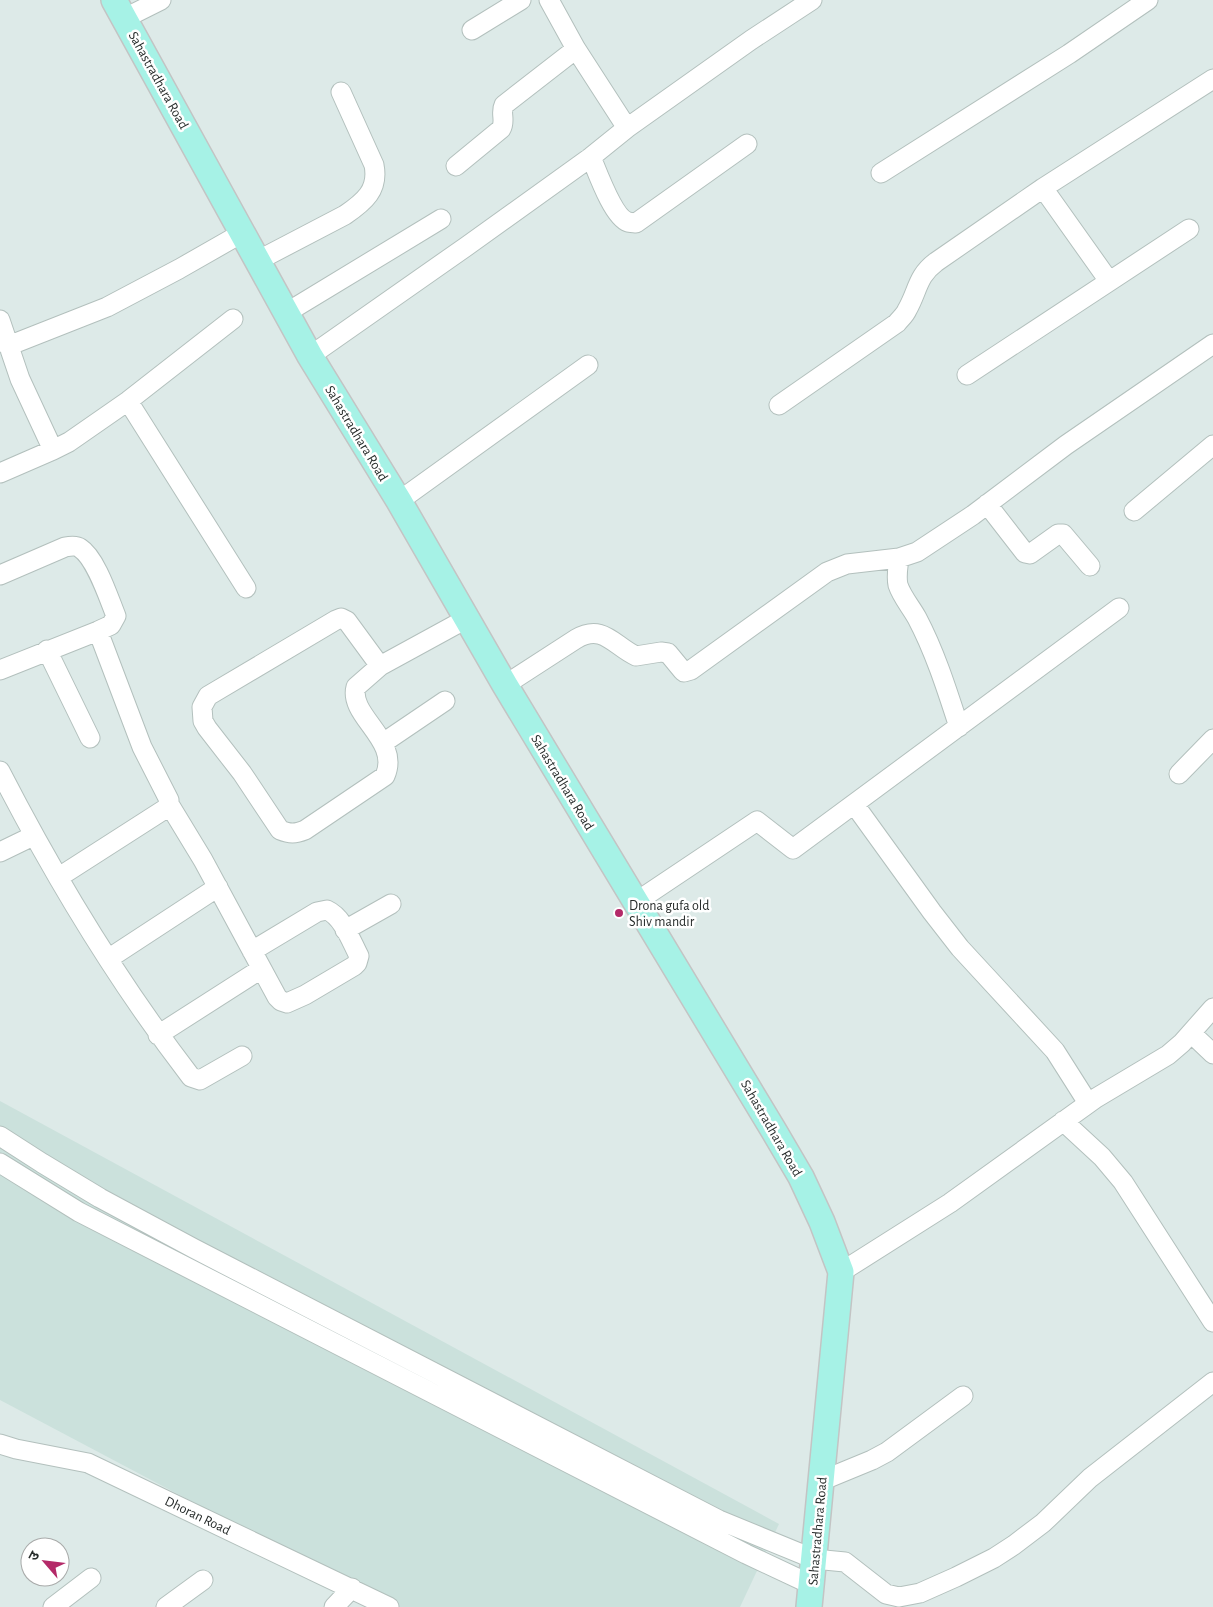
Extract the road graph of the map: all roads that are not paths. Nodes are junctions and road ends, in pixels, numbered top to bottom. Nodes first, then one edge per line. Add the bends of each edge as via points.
1 (161, 0) edge
2 (521, 0) edge
3 (549, 0) edge
4 (812, 0) edge
5 (1148, 0) edge
6 (120, 9) edge
7 (472, 30) dead end
8 (576, 49) junction
9 (1213, 79) edge
10 (341, 92) dead end
11 (627, 128) junction
12 (747, 144) dead end
13 (591, 156) junction
14 (456, 166) dead end
15 (881, 172) dead end
16 (1043, 188) junction
17 (441, 219) dead end
18 (1189, 229) dead end
19 (242, 233) junction
20 (258, 261) junction
21 (1109, 281) junction
22 (286, 313) junction
23 (233, 319) dead end
24 (0, 320) edge
25 (1213, 344) edge
26 (8, 346) junction
27 (310, 356) junction
28 (588, 365) dead end
29 (967, 375) dead end
30 (128, 401) junction
31 (779, 405) dead end
32 (1213, 445) edge
33 (53, 450) junction
34 (0, 473) edge
35 (399, 501) junction
36 (987, 504) junction
37 (1134, 511) dead end
38 (899, 558) junction
39 (1090, 566) dead end
40 (0, 575) edge
41 (246, 588) dead end
42 (1119, 608) dead end
43 (466, 619) junction
44 (98, 631) junction
45 (48, 650) junction
46 (380, 666) junction
47 (0, 670) edge
48 (505, 685) junction
49 (445, 701) dead end
50 (959, 726) junction
51 (90, 738) dead end
52 (1213, 740) edge
53 (383, 743) junction
54 (0, 772) edge
55 (1179, 774) dead end
56 (169, 804) junction
57 (854, 804) junction
58 (33, 836) junction
59 (0, 852) edge
60 (59, 877) junction
61 (218, 887) junction
62 (636, 902) junction
63 (391, 904) dead end
64 (345, 930) junction
65 (252, 951) junction
66 (108, 959) junction
67 (262, 969) junction
68 (1213, 1008) edge
69 (1191, 1034) junction
70 (158, 1035) junction
71 (1213, 1054) edge
72 (242, 1056) dead end
73 (1088, 1103) junction
74 (1063, 1120) junction
75 (0, 1136) edge
76 (0, 1163) edge
77 (91, 1192) junction
78 (79, 1212) junction
79 (841, 1272) junction
80 (1213, 1322) edge
81 (1213, 1382) edge
82 (963, 1396) dead end
83 (0, 1444) edge
84 (821, 1481) junction
85 (814, 1558) junction
86 (91, 1578) dead end
87 (203, 1580) dead end
88 (352, 1588) junction
89 (811, 1596) edge
90 (902, 1602) edge
91 (53, 1607) edge
92 (166, 1607) edge
93 (334, 1607) edge
94 (389, 1607) edge

1 - 6 street
2 - 7 street
3 - 8 street
4 - 11 street
5 - 15 street via 1069,54
6 - 19 main road, Sahastradhara Road
8 - 11 street
8 - 14 street via 504,104 501,129
9 - 16 street
10 - 20 street via 374,165 376,176 371,192 346,214
11 - 13 street
12 - 13 street via 636,223 622,218 611,202
13 - 27 street
16 - 21 street
16 - 31 street via 928,268 907,312 890,329
17 - 22 street
18 - 21 street
19 - 20 main road, Sahastradhara Road
19 - 26 street via 107,307
20 - 22 main road, Sahastradhara Road
21 - 29 street
22 - 27 main road, Sahastradhara Road
23 - 30 street
24 - 26 street
25 - 36 street via 1066,445
26 - 33 street
27 - 35 main road, Sahastradhara Road
28 - 35 street
30 - 33 street
30 - 41 street
32 - 37 street
33 - 34 street
35 - 43 main road, Sahastradhara Road
36 - 38 street via 917,552
36 - 39 street via 1026,553 1030,554 1058,534 1063,534
38 - 48 street via 856,562 827,572 684,672 668,653 636,656 610,638 587,634
38 - 50 street via 898,587 917,618
40 - 44 street via 65,547 80,547 103,583 116,616 111,625
42 - 50 street
43 - 46 street
43 - 48 main road, Sahastradhara Road
44 - 45 street
44 - 56 street via 142,747
45 - 47 street
45 - 51 street
46 - 53 street via 360,682 354,695
46 - 53 street via 347,621 341,618 208,696 201,713 207,728 276,826 288,834 304,830 381,779 388,769 389,760
48 - 62 main road, Sahastradhara Road
49 - 53 street
50 - 57 street
52 - 55 street
54 - 58 street
56 - 60 street
56 - 61 street
57 - 62 street via 793,849 757,821
57 - 73 street via 943,926 1055,1051
58 - 59 street
58 - 60 street
60 - 66 street
61 - 65 street
61 - 66 street
62 - 79 main road, Sahastradhara Road via 801,1177
63 - 64 street
64 - 65 street via 335,914 322,910
64 - 67 street via 359,956 357,963 305,995 287,1003 281,1001
65 - 67 street
66 - 70 street
67 - 70 street
68 - 69 street
69 - 71 street
69 - 73 street via 1168,1055
70 - 72 street via 196,1080
73 - 74 street
74 - 79 street via 950,1203
74 - 80 street via 1123,1182
75 - 77 street
76 - 78 street
77 - 78 street
77 - 85 street via 719,1520
78 - 89 street via 746,1554
79 - 84 main road, Sahastradhara Road
81 - 90 street via 1090,1478 1043,1523 1014,1545 994,1558
82 - 84 street via 887,1452
83 - 88 street, Dhoran Road via 88,1463
84 - 85 main road, Sahastradhara Road
85 - 89 main road, Sahastradhara Road
85 - 90 street via 845,1562 886,1594
86 - 91 street
87 - 92 street
88 - 93 street
88 - 94 street, Dhoran Road

